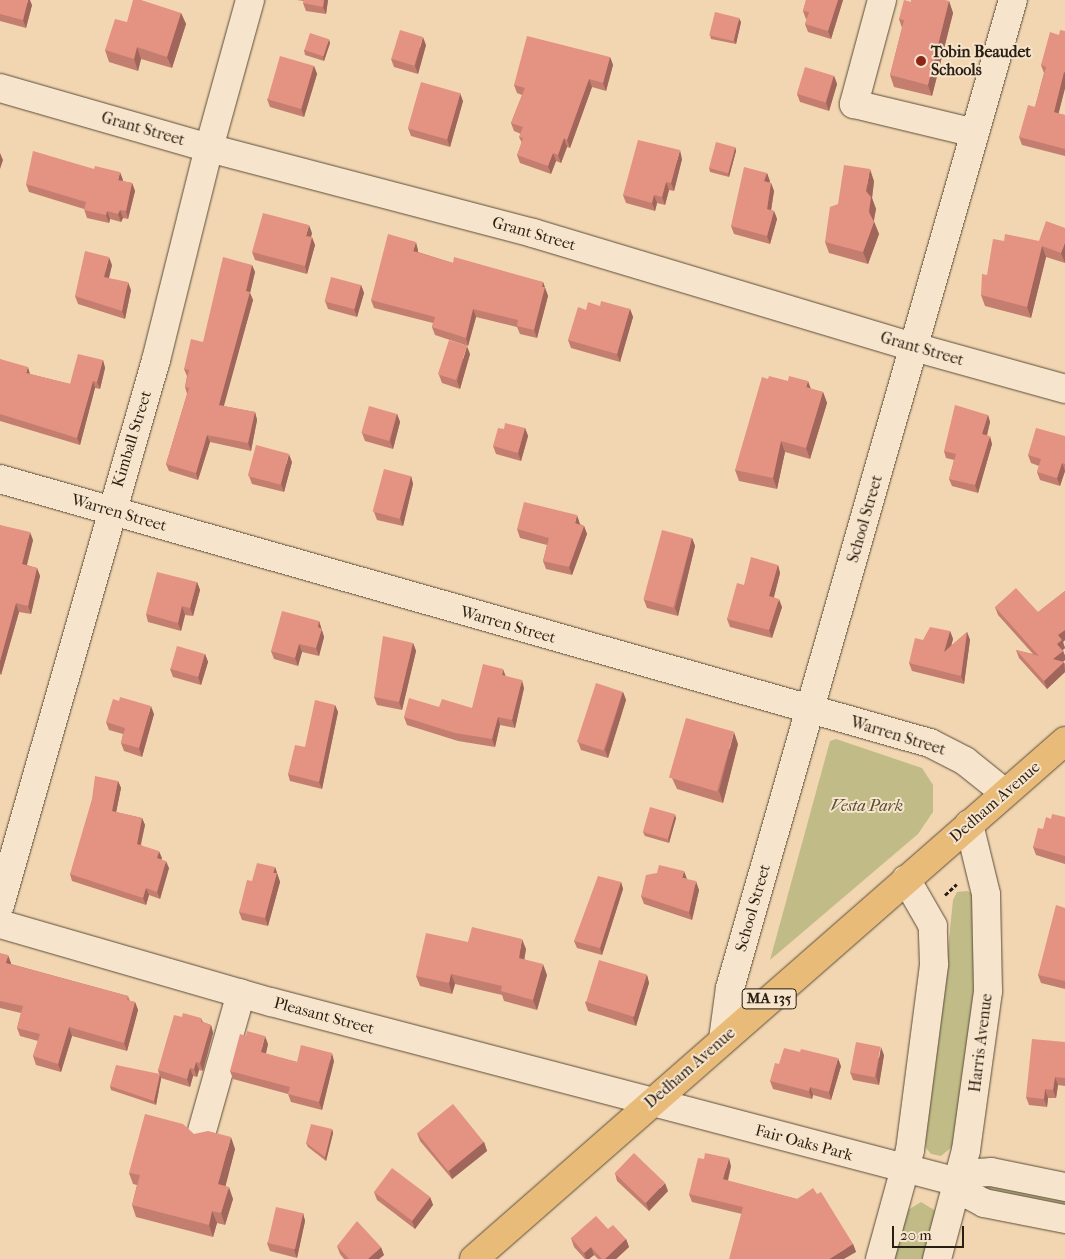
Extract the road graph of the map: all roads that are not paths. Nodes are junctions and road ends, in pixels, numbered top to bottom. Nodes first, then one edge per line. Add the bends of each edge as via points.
1 (250, 0) edge
2 (882, 0) edge
3 (1013, 0) edge
4 (0, 88) edge
5 (975, 133) junction
6 (209, 148) junction
7 (914, 348) junction
8 (1065, 389) edge
9 (0, 480) edge
10 (111, 510) junction
11 (810, 710) junction
12 (1061, 749) edge
13 (1005, 793) junction
14 (969, 824) junction
15 (906, 879) junction
16 (0, 905) edge
17 (0, 924) edge
18 (241, 993) junction
19 (723, 1039) junction
20 (650, 1102) junction
21 (202, 1131) edge
22 (905, 1170) junction
23 (958, 1182) junction
24 (1065, 1187) edge
25 (1065, 1219) edge
26 (474, 1259) edge
27 (880, 1259) edge
28 (937, 1259) edge

1 - 6 street, Kimball Street
2 - 5 street via 854,104
3 - 5 street, School Street
4 - 6 street, Grant Street
5 - 7 street, School Street
6 - 7 street, Grant Street via 533,233
6 - 10 street, Kimball Street via 156,360
7 - 8 street, Grant Street
7 - 11 street, School Street
9 - 10 street, Warren Street
10 - 11 street, Warren Street
10 - 16 street, Kimball Street
11 - 13 street, Warren Street via 934,745 965,761
11 - 19 street, School Street via 729,994
12 - 13 main road, Dedham Avenue / MA 135
13 - 14 main road, Dedham Avenue / MA 135
14 - 15 main road, Dedham Avenue / MA 135
14 - 23 street, Harris Avenue via 986,894 989,972 977,1080
15 - 19 main road, Dedham Avenue / MA 135
15 - 22 street via 933,926 934,964 920,1092
17 - 18 street, Pleasant Street
18 - 20 street, Pleasant Street
18 - 21 street
19 - 20 main road, Dedham Avenue / MA 135
20 - 22 street, Fair Oaks Park
20 - 26 main road, Dedham Avenue / MA 135
22 - 23 street, Fair Oaks Park
22 - 27 street
23 - 24 street via 974,1173 991,1172
23 - 25 street via 969,1195 984,1203
23 - 28 street, Harris Avenue

